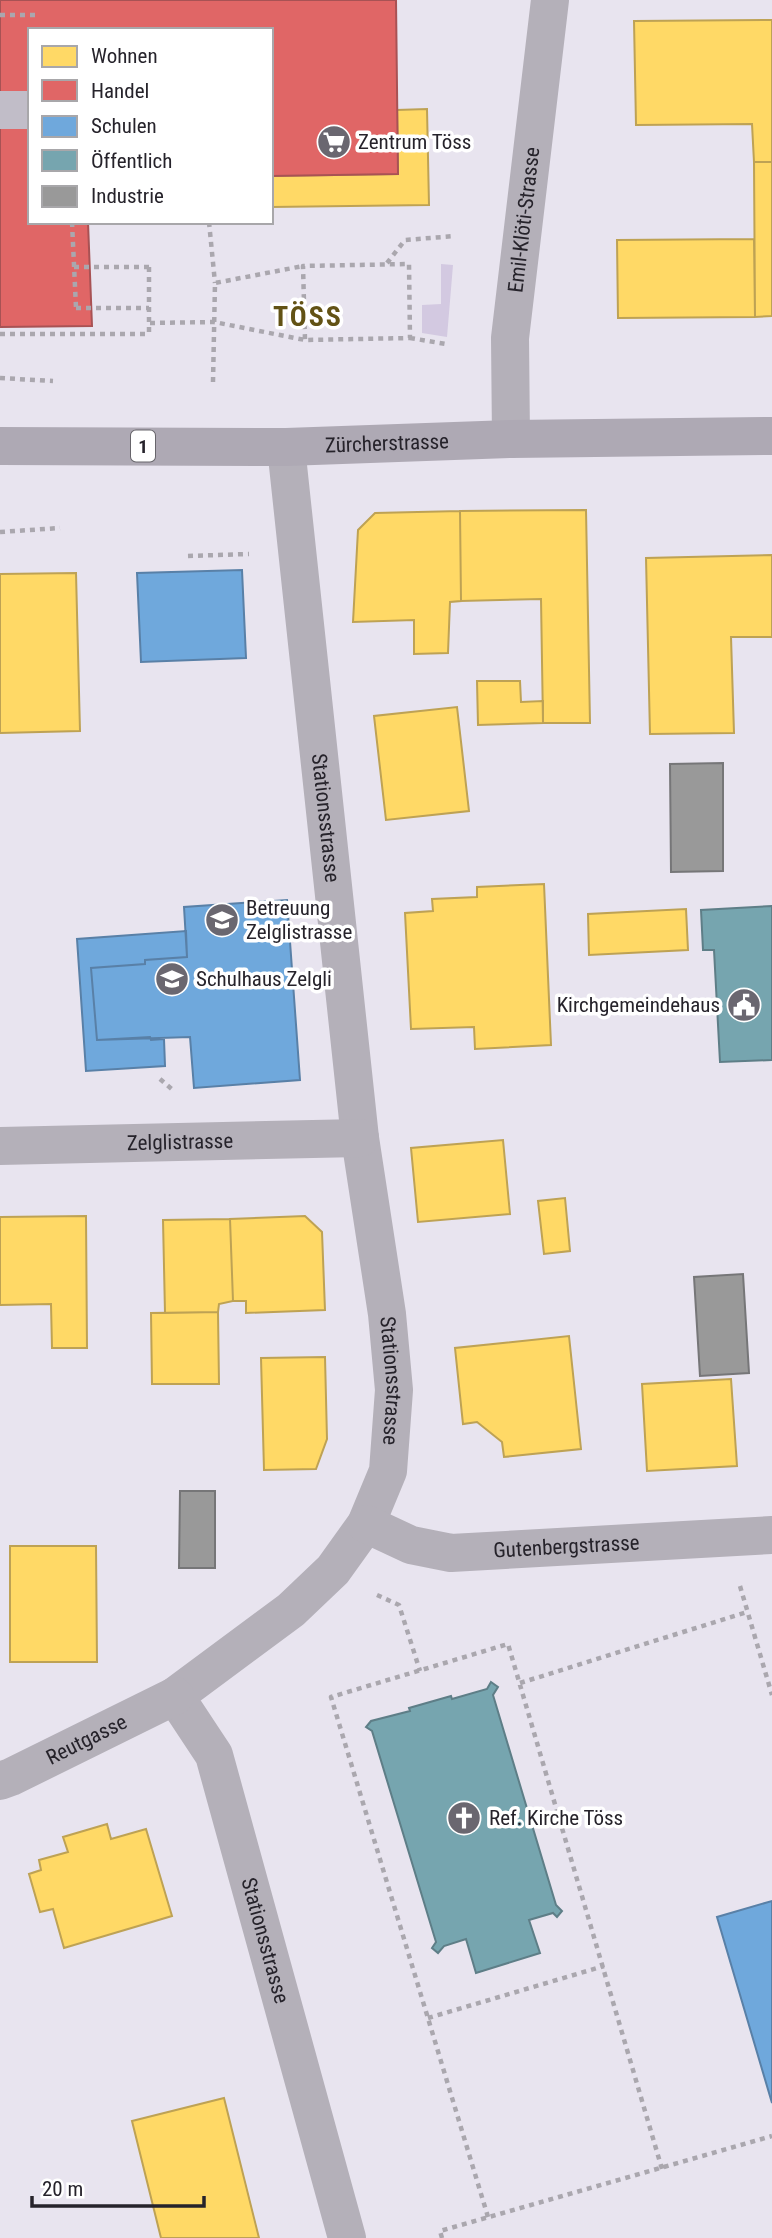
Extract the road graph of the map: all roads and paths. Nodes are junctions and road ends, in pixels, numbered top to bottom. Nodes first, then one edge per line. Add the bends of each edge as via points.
1 (550, 0) edge
2 (0, 15) edge
3 (39, 15) dead end
4 (72, 224) edge
5 (209, 224) edge
6 (455, 236) dead end
7 (386, 264) junction
8 (303, 265) junction
9 (74, 267) junction
10 (215, 283) junction
11 (149, 308) junction
12 (214, 322) junction
13 (150, 323) junction
14 (0, 334) edge
15 (410, 338) junction
16 (304, 340) junction
17 (446, 344) dead end
18 (0, 378) edge
19 (53, 381) dead end
20 (213, 382) dead end
21 (772, 436) edge
22 (511, 439) junction
23 (0, 446) edge
24 (286, 447) junction
25 (60, 528) dead end
26 (0, 532) edge
27 (249, 554) dead end
28 (188, 556) dead end
29 (360, 1138) junction
30 (0, 1146) edge
31 (366, 1524) junction
32 (772, 1535) edge
33 (726, 1538) junction
34 (374, 1594) dead end
35 (747, 1612) junction
36 (420, 1671) junction
37 (520, 1683) junction
38 (772, 1695) edge
39 (174, 1696) junction
40 (0, 1781) edge
41 (604, 1966) junction
42 (428, 2018) junction
43 (772, 2136) edge
44 (662, 2169) junction
45 (488, 2217) junction
46 (348, 2238) edge
47 (442, 2238) edge

1 - 22 street, Emil-Klöti-Strasse via 510,338
2 - 3 path
4 - 9 path
5 - 10 path
6 - 7 path via 405,240
7 - 8 path
7 - 15 path via 409,264
8 - 10 path
8 - 16 path
9 - 11 path, bridge via 76,309
9 - 11 path, bridge via 149,267
10 - 12 path
11 - 13 path, bridge
12 - 13 path
12 - 16 path
12 - 20 path
13 - 14 path, bridge via 149,334
15 - 16 path
15 - 17 path
18 - 19 path
21 - 22 main road, Zürcherstrasse / 1
22 - 24 main road, Zürcherstrasse / 1
23 - 24 main road, Zürcherstrasse / 1
24 - 29 street, Stationsstrasse
25 - 26 path
27 - 28 path
29 - 30 street, Zelglistrasse
29 - 31 street, Stationsstrasse via 394,1390 388,1471
31 - 33 street, Gutenbergstrasse via 411,1545 451,1553
31 - 39 street, Stationsstrasse via 333,1570 291,1610
32 - 33 street, Gutenbergstrasse
33 - 35 path
34 - 36 path via 399,1605
35 - 37 path
35 - 38 path
36 - 37 path via 508,1644
36 - 42 path via 331,1698
37 - 41 path
39 - 40 street, Reutgasse
39 - 46 street, Stationsstrasse via 214,1755
41 - 42 path
41 - 44 path
42 - 45 path
43 - 44 path
44 - 45 path
45 - 47 path via 440,2231

